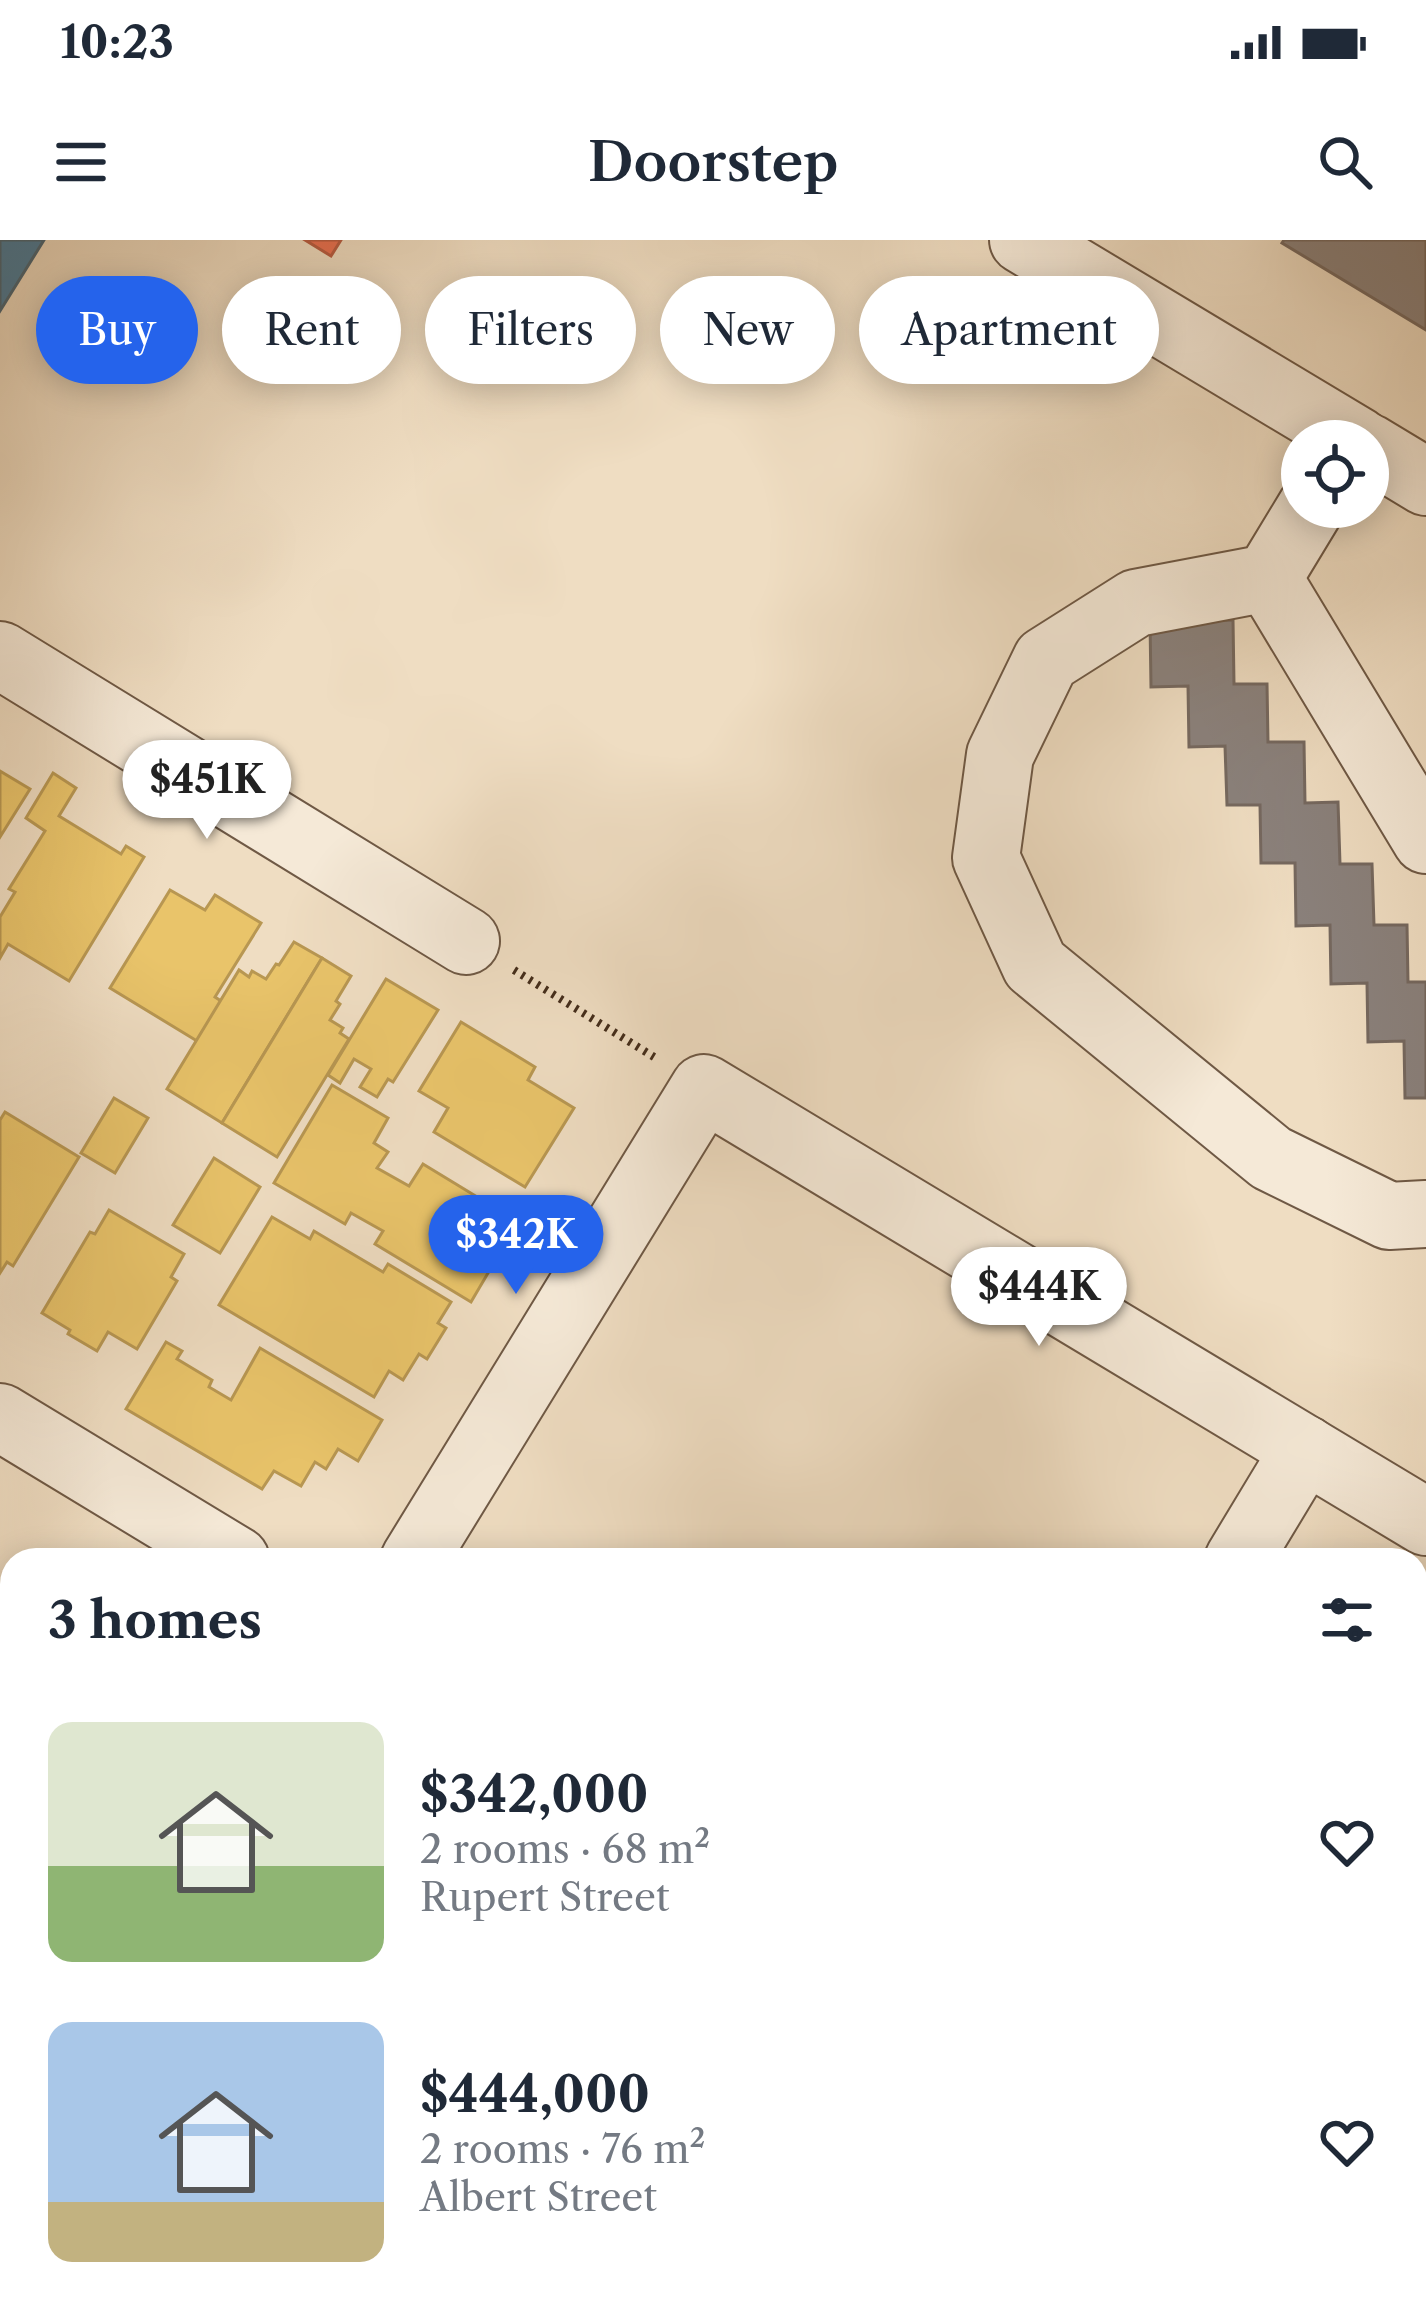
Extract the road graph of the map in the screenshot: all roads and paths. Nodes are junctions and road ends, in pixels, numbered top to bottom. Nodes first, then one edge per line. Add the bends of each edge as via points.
1 (1023, 240) edge
2 (1321, 420) edge
3 (1389, 461) edge
4 (1426, 482) edge
5 (1298, 528) edge
6 (1268, 578) junction
7 (0, 655) edge
8 (1426, 840) edge
9 (466, 941) joint
10 (704, 1088) junction
11 (1426, 1214) edge
12 (0, 1417) edge
13 (1305, 1449) junction
14 (1426, 1522) edge
15 (216, 1548) edge
16 (421, 1548) edge
17 (1245, 1548) edge

1 - 2 street
3 - 4 street
5 - 6 street
6 - 8 street
6 - 11 street via 1136,603 1046,660 1000,755 986,858 1035,965 1271,1158 1389,1216
7 - 9 street
9 - 10 path
10 - 13 street
10 - 16 street
12 - 15 street
13 - 14 street
13 - 17 street

